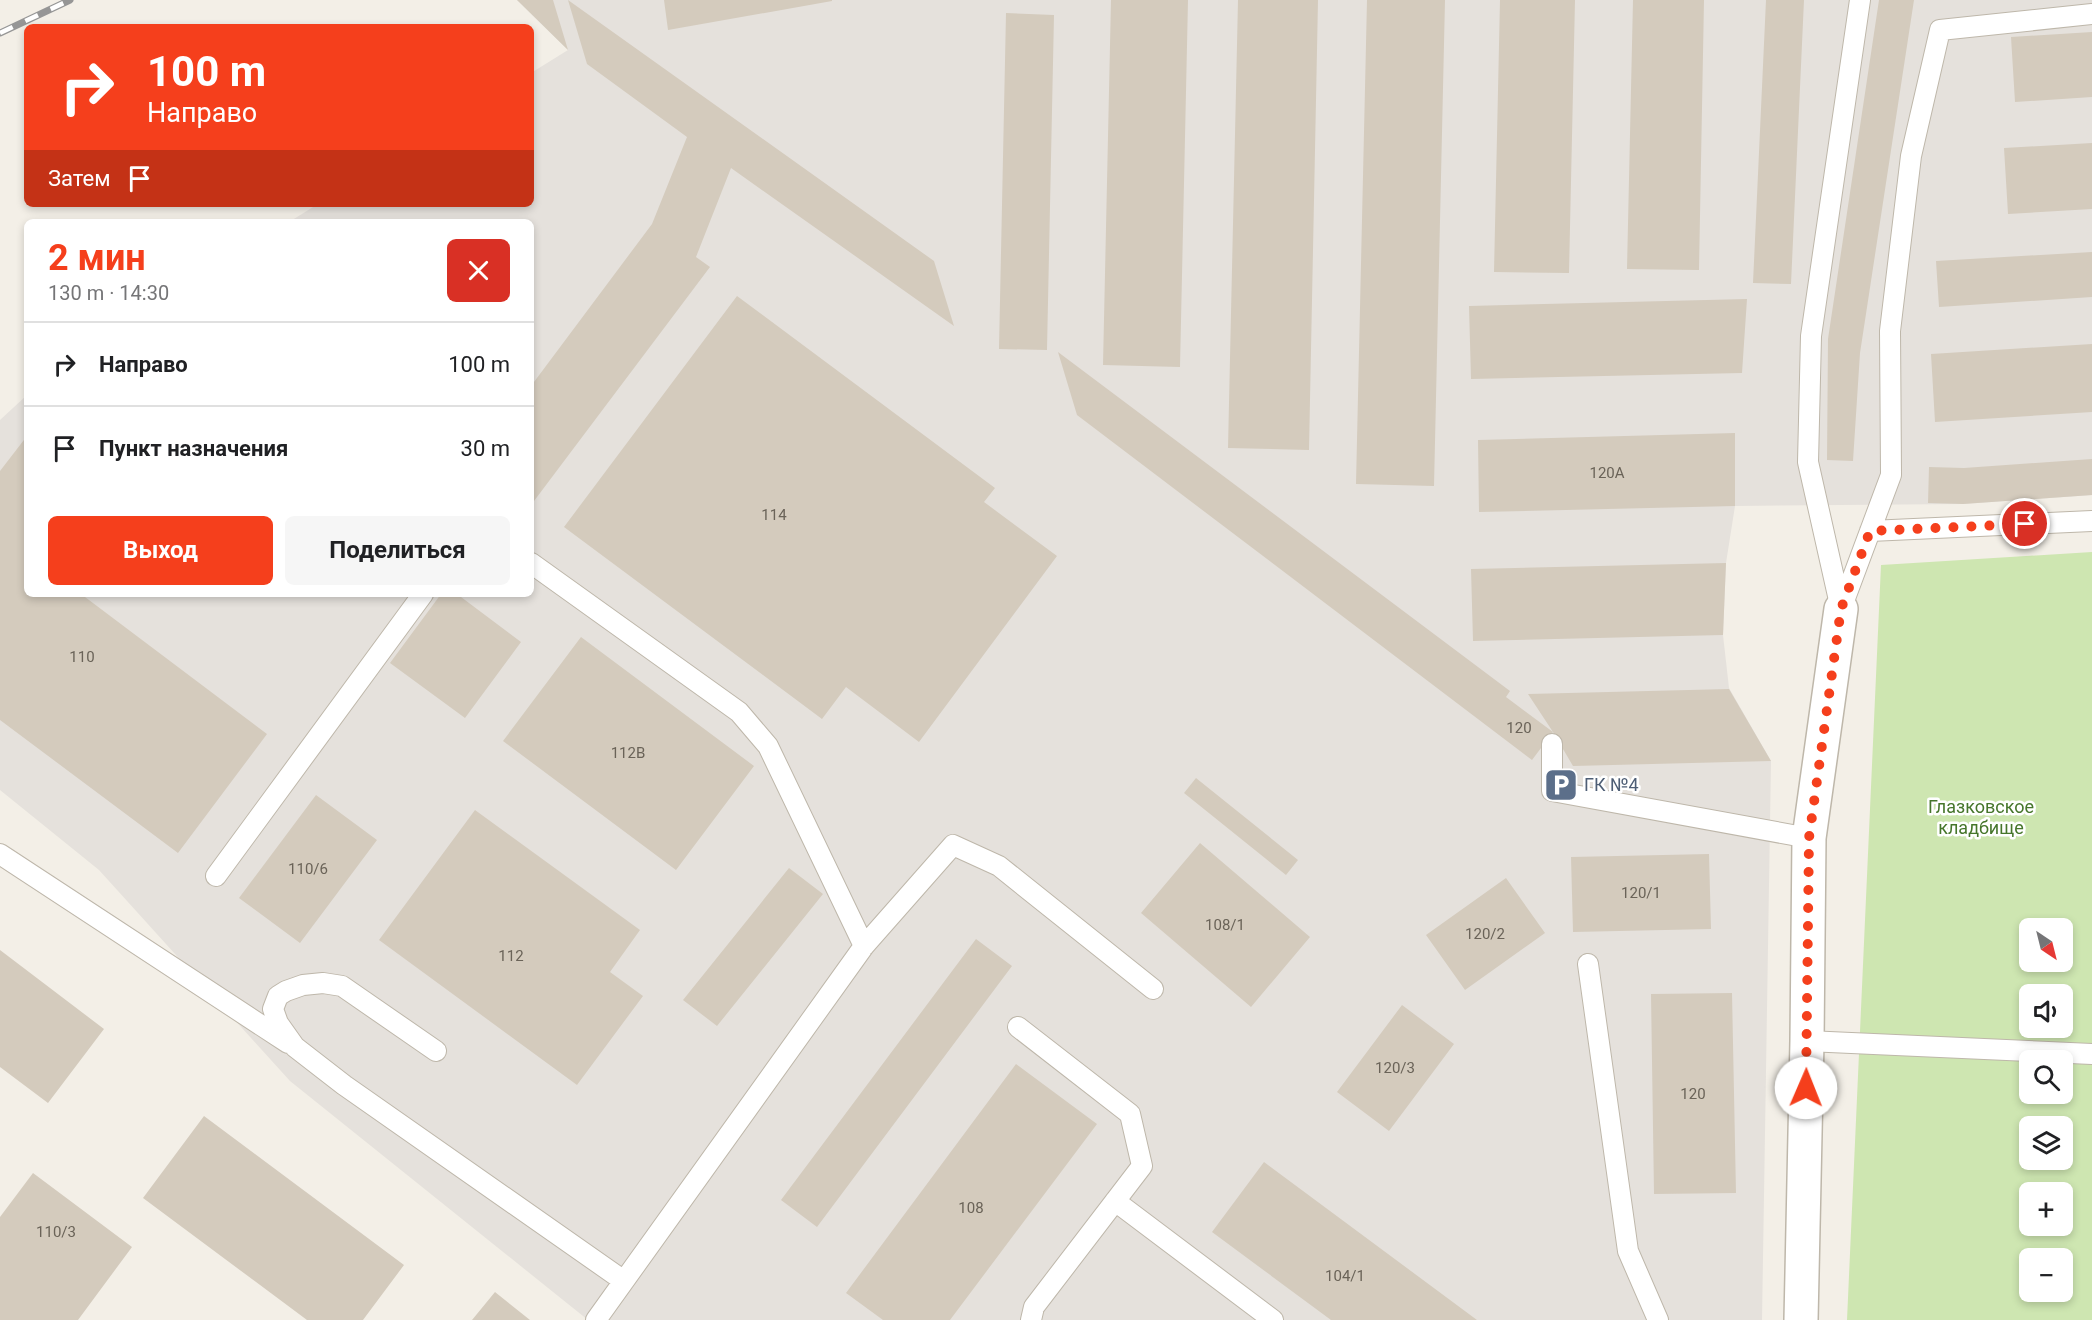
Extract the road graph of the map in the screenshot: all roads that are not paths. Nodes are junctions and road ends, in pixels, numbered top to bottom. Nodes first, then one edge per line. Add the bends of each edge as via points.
1 (1860, 0) edge
2 (2092, 14) edge
3 (2092, 521) edge
4 (1870, 531) junction
5 (534, 565) edge
6 (421, 597) edge
7 (1841, 609) junction
8 (1552, 744) dead end
9 (1809, 838) junction
10 (0, 854) edge
11 (216, 876) dead end
12 (864, 946) junction
13 (1588, 964) dead end
14 (1153, 989) dead end
15 (1018, 1027) dead end
16 (1807, 1041) junction
17 (295, 1047) junction
18 (436, 1051) dead end
19 (2092, 1054) edge
20 (1115, 1201) junction
21 (624, 1281) junction
22 (596, 1320) edge
23 (1031, 1320) edge
24 (1273, 1320) edge
25 (1658, 1320) edge
26 (1801, 1320) edge

1 - 7 lane via 1811,336 1808,462
2 - 4 lane via 1940,30 1911,156 1890,331 1891,475
3 - 4 lane
4 - 7 lane
5 - 12 lane via 739,712 768,746
6 - 11 lane
7 - 9 street
8 - 9 lane via 1552,791
9 - 16 street
10 - 17 lane
12 - 14 lane via 952,844 999,866
12 - 21 lane
13 - 25 lane via 1629,1251
15 - 20 lane via 1130,1114 1142,1166
16 - 19 lane
16 - 26 street
17 - 18 lane via 273,1009 278,996 303,985 323,983 342,986
17 - 21 lane
20 - 23 lane via 1034,1307
20 - 24 lane
21 - 22 lane

